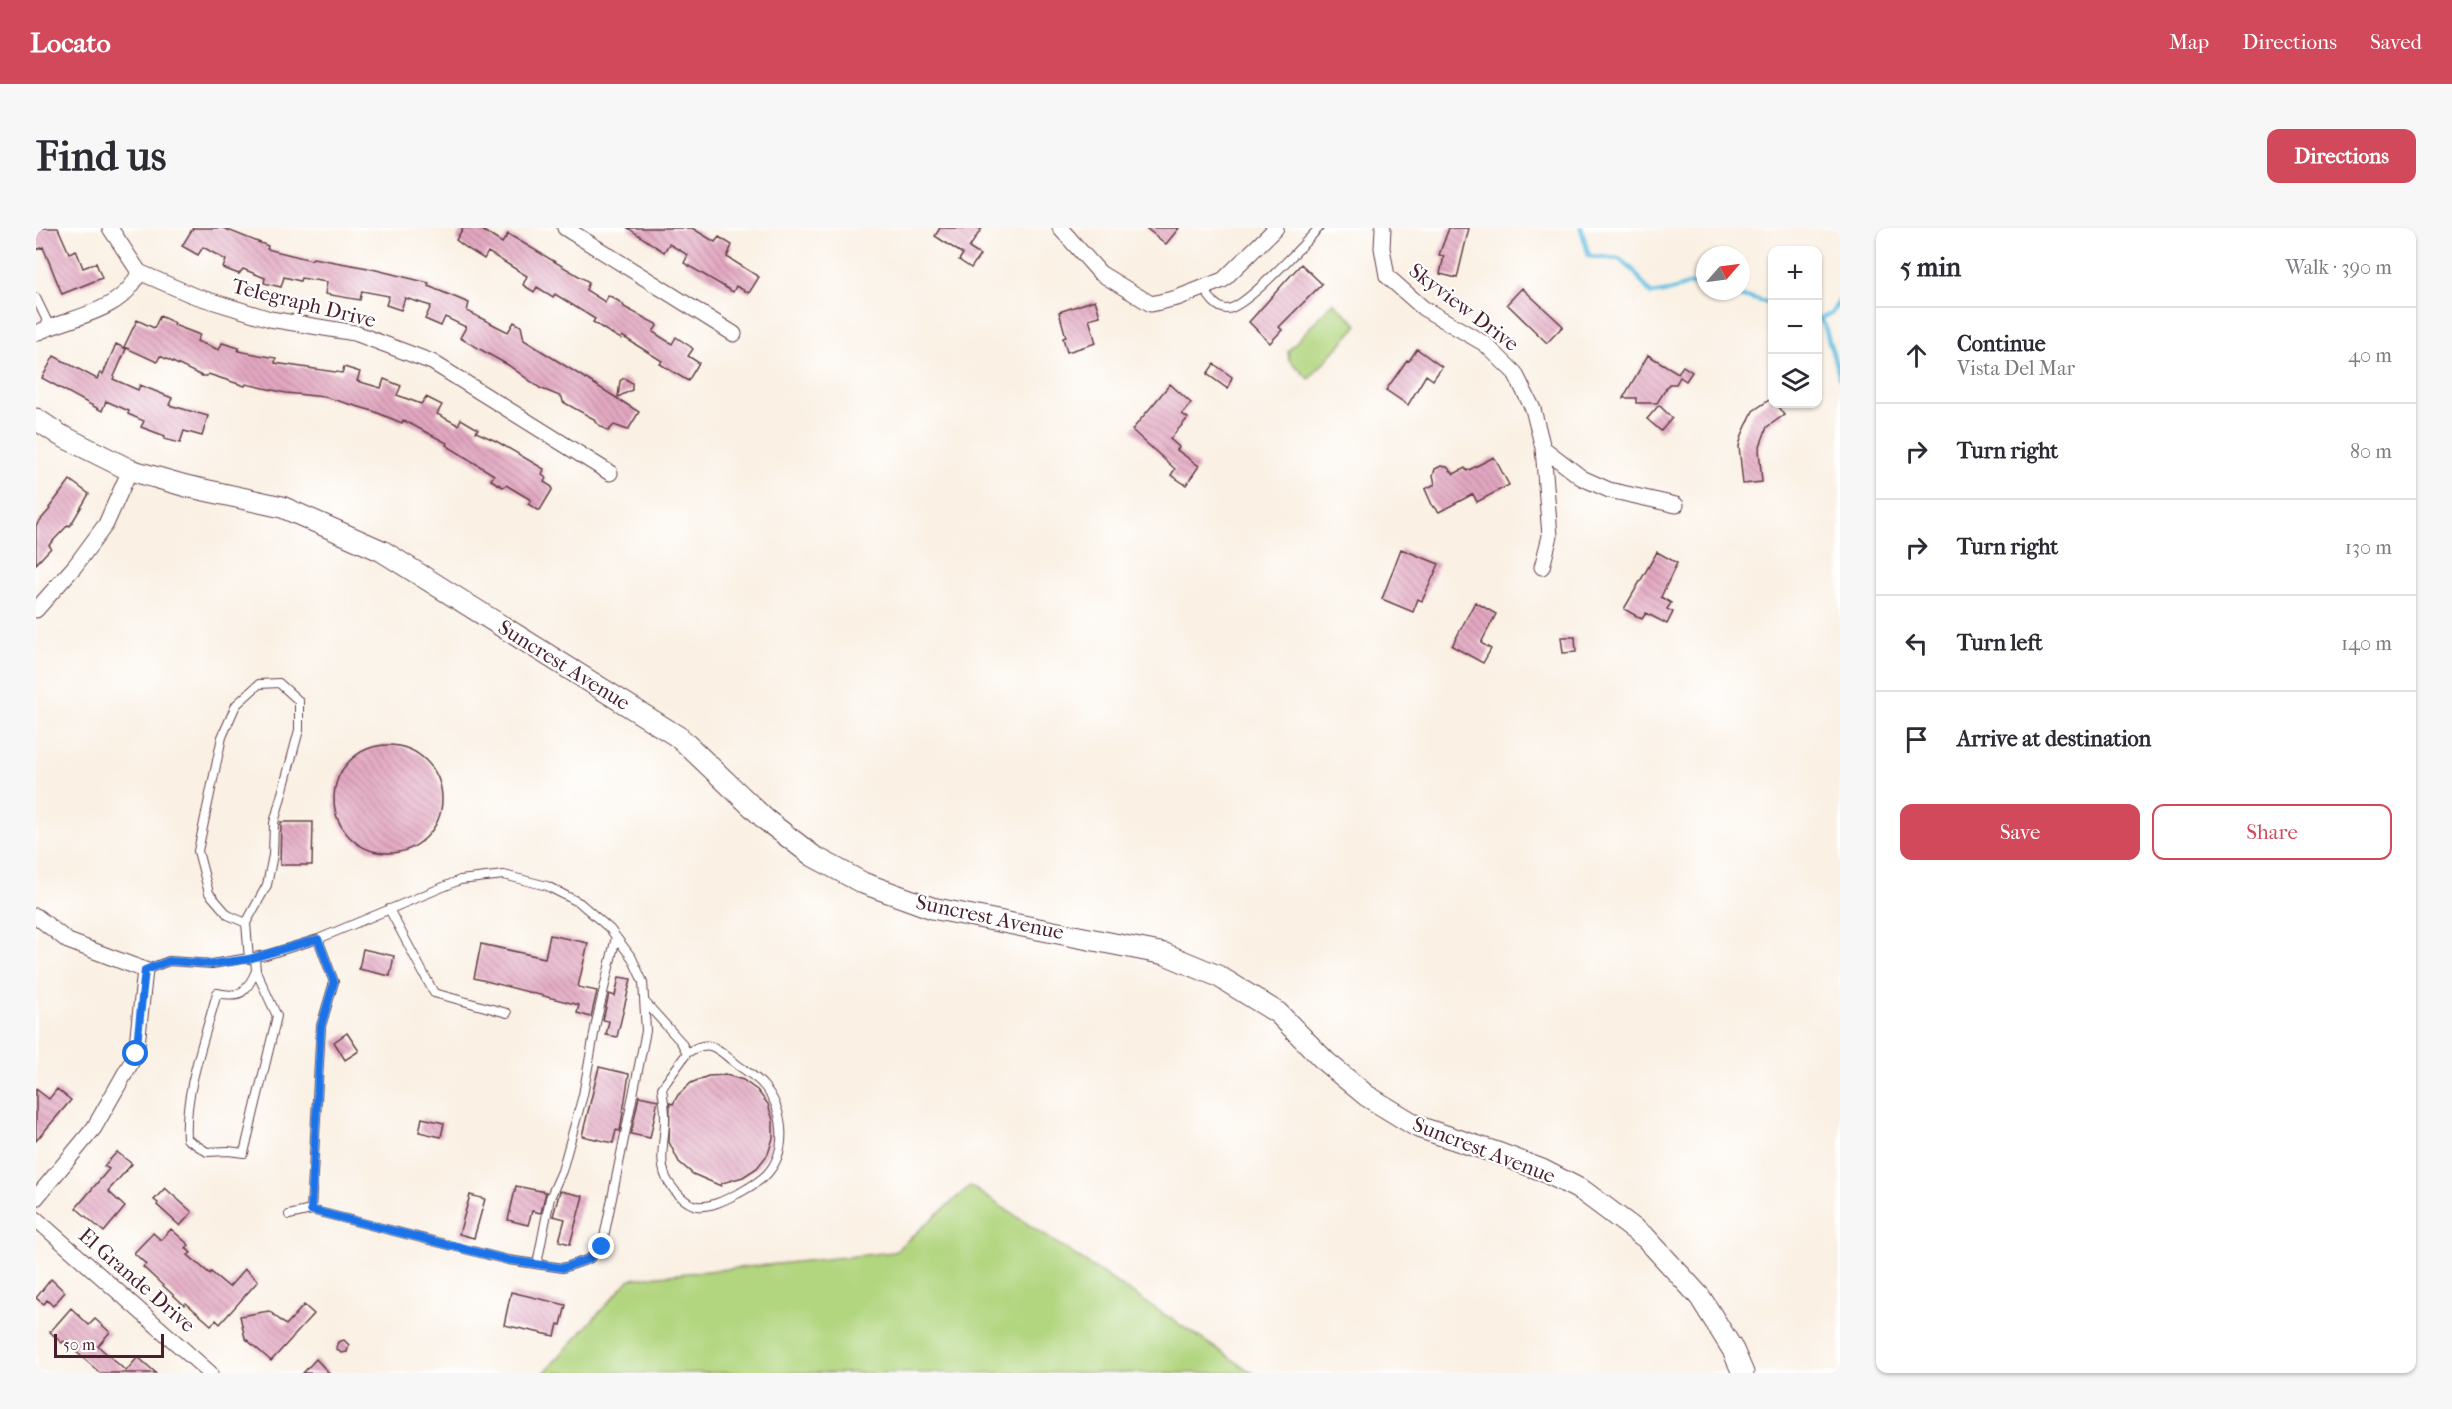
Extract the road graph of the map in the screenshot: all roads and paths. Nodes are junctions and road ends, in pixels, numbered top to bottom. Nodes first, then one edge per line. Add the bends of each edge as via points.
1 (110, 228) edge
2 (565, 228) edge
3 (1060, 228) edge
4 (1276, 228) edge
5 (1319, 228) edge
6 (1383, 228) edge
7 (139, 272) junction
8 (1203, 288) junction
9 (36, 298) edge
10 (43, 330) edge
11 (734, 334) dead end
12 (36, 419) edge
13 (1543, 448) junction
14 (130, 470) junction
15 (610, 473) dead end
16 (1676, 505) dead end
17 (1542, 567) dead end
18 (36, 610) edge
19 (389, 909) junction
20 (36, 916) edge
21 (246, 923) junction
22 (616, 937) junction
23 (318, 939) junction
24 (252, 958) junction
25 (145, 970) junction
26 (256, 971) junction
27 (645, 1002) junction
28 (507, 1013) dead end
29 (687, 1053) junction
30 (36, 1198) edge
31 (311, 1210) junction
32 (289, 1215) dead end
33 (36, 1219) edge
34 (537, 1264) junction
35 (210, 1373) edge
36 (1743, 1373) edge

1 - 7 street
2 - 11 street
3 - 8 street via 1100,273 1152,303
4 - 8 street via 1223,280
5 - 8 lane via 1274,275 1236,306 1219,307
6 - 13 street, Skyview Drive via 1387,276 1423,308 1485,344 1515,373 1533,409
7 - 10 street via 135,283 102,310
7 - 15 street, Telegraph Drive via 192,295 270,319 355,333 432,362
9 - 10 lane
12 - 14 street, Suncrest Avenue
13 - 16 street via 1582,478 1609,490
13 - 17 street, Skyview Drive via 1550,536
14 - 18 street via 106,524
14 - 36 street, Suncrest Avenue via 282,507 382,551 680,738 766,820 813,856 864,884 932,908 1165,954 1218,976 1278,1013 1366,1096 1418,1127 1542,1170 1583,1191 1646,1238 1700,1298
19 - 22 lane via 460,880 504,875 547,886 580,903
19 - 23 lane
19 - 28 lane via 434,993
20 - 25 street via 69,941
21 - 21 lane via 267,885 274,823 299,730 299,701 279,683 259,684 236,705 222,736 198,851 209,893 228,915
21 - 24 lane
22 - 27 lane via 644,982
22 - 34 lane via 583,1095 562,1171 550,1198
23 - 24 lane
23 - 31 lane via 334,982 321,1026
24 - 25 lane via 212,964 169,961
24 - 26 lane
25 - 30 street via 136,1054 94,1128
26 - 26 lane via 277,1016 244,1153 207,1152 187,1139 186,1118 203,1044 217,993 233,996 248,989
27 - 29 lane
27 - 34 lane via 646,1031 602,1247 589,1259 563,1268
29 - 29 lane via 662,1088 662,1165 669,1182 683,1198 697,1206 747,1188 769,1172 779,1152 782,1130 764,1085 715,1047 699,1046
31 - 32 lane
31 - 34 lane
33 - 35 street, El Grande Drive

